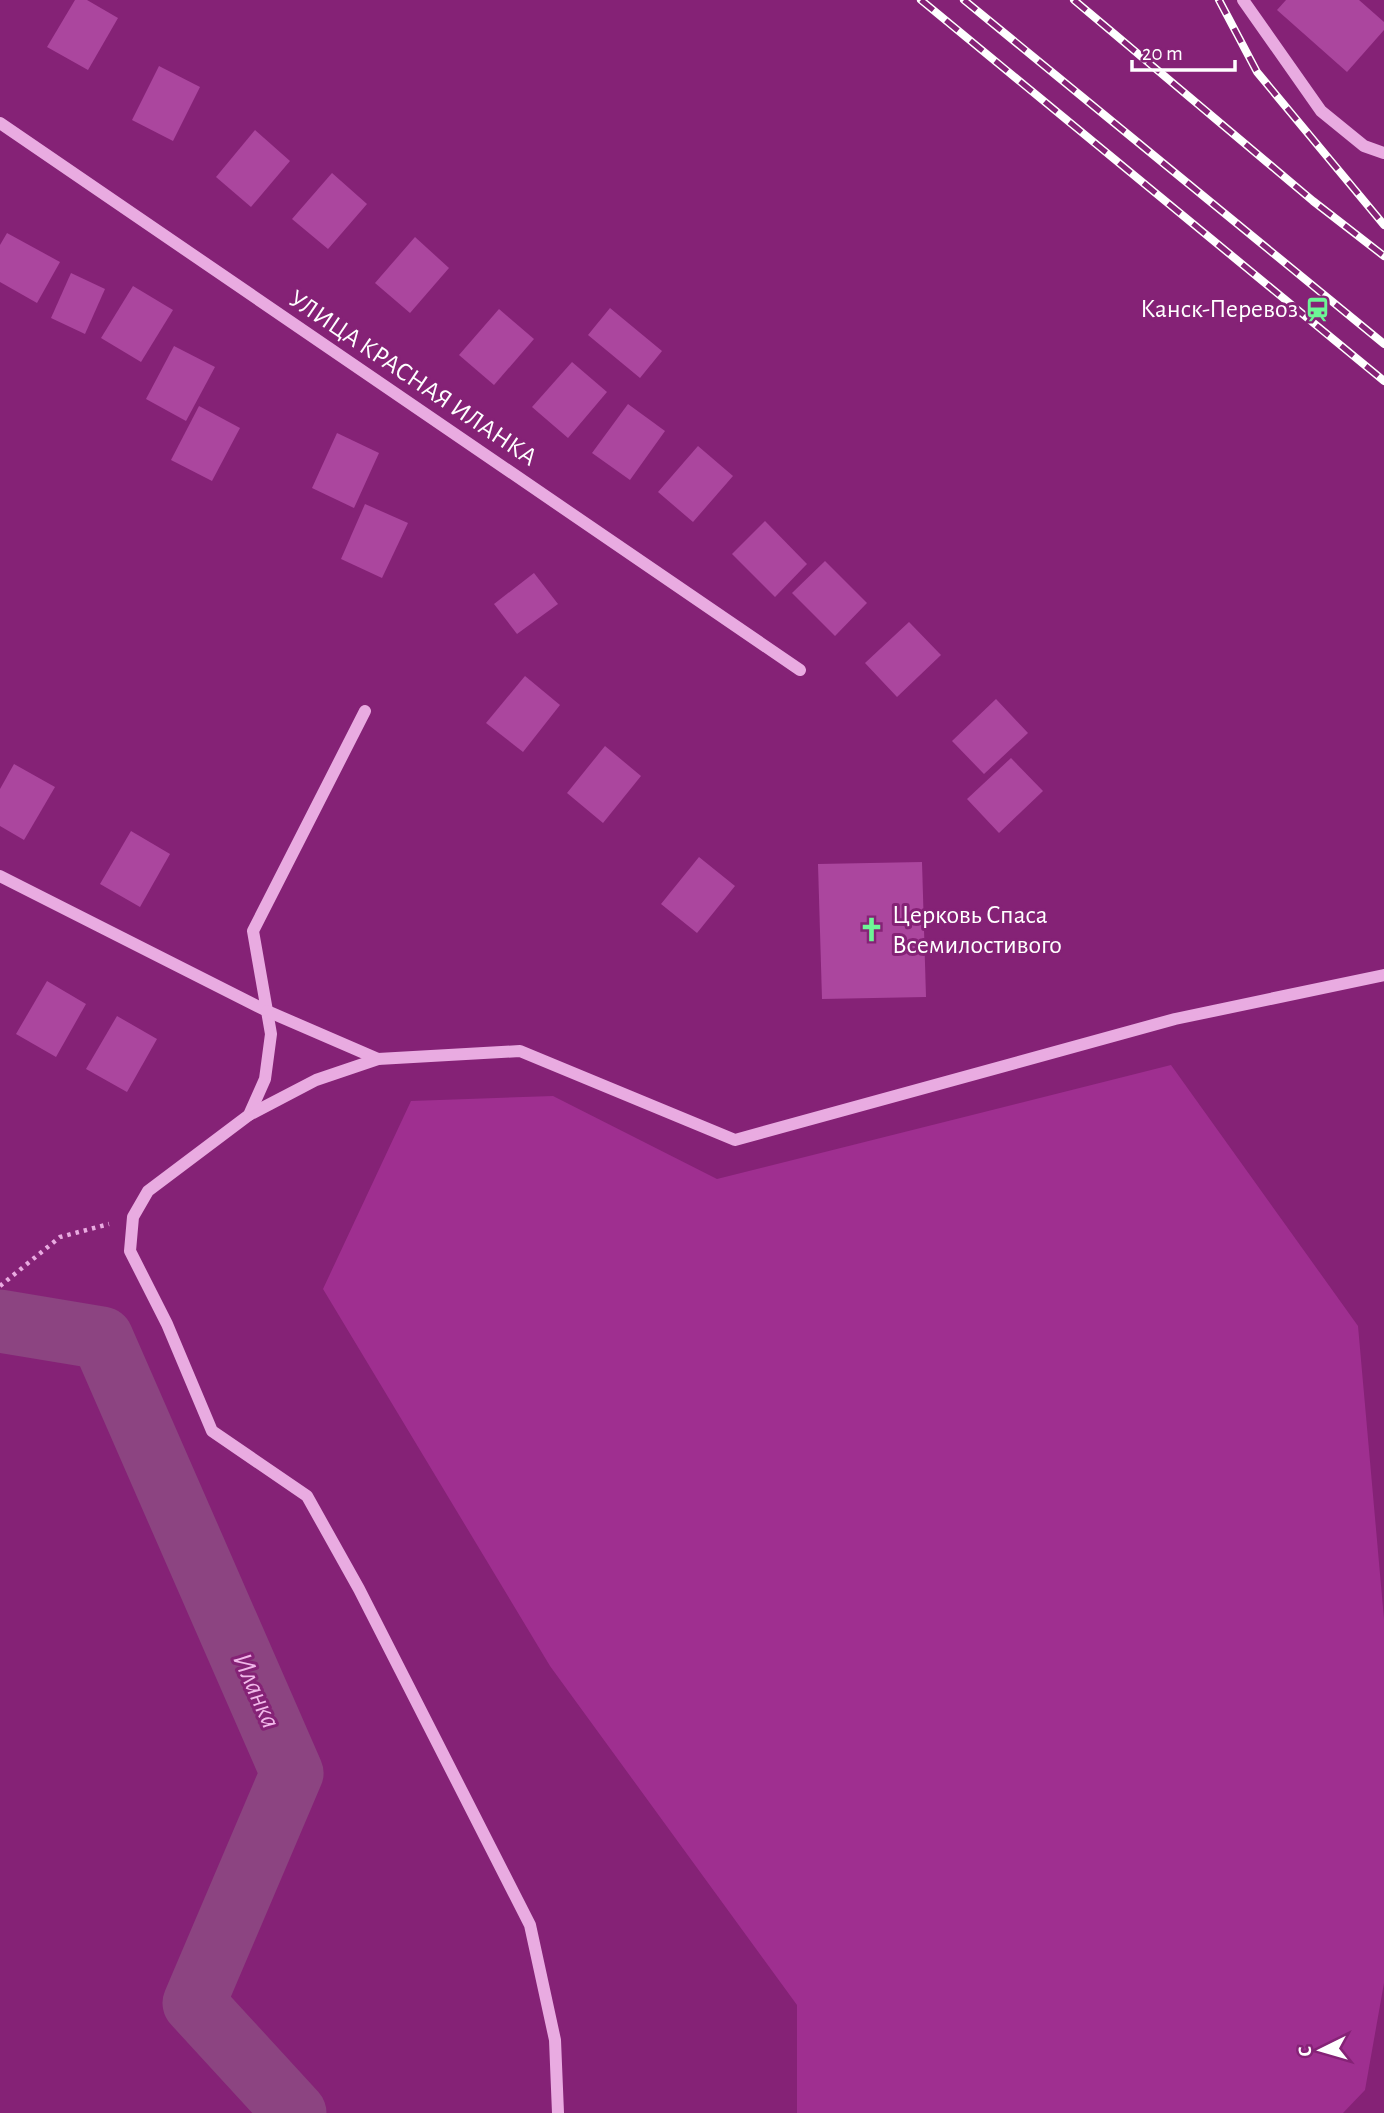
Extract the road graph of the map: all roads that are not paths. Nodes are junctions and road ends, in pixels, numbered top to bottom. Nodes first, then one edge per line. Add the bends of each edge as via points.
1 (1243, 0) edge
2 (0, 123) edge
3 (1384, 153) edge
4 (800, 670) dead end
5 (365, 711) dead end
6 (0, 876) edge
7 (1384, 975) edge
8 (267, 1011) junction
9 (377, 1059) junction
10 (249, 1115) junction
11 (558, 2113) edge

1 - 3 street via 1321,111 1364,146
2 - 4 street, УЛИЦА КРАСНАЯ ИЛАНКА
5 - 8 street via 253,931
6 - 8 street
7 - 9 street via 1175,1019 735,1140 520,1051
8 - 9 street
8 - 10 street via 271,1034 265,1079
9 - 10 street via 316,1080
10 - 11 street via 148,1191 133,1217 130,1251 212,1431 307,1496 530,1924 555,2040

